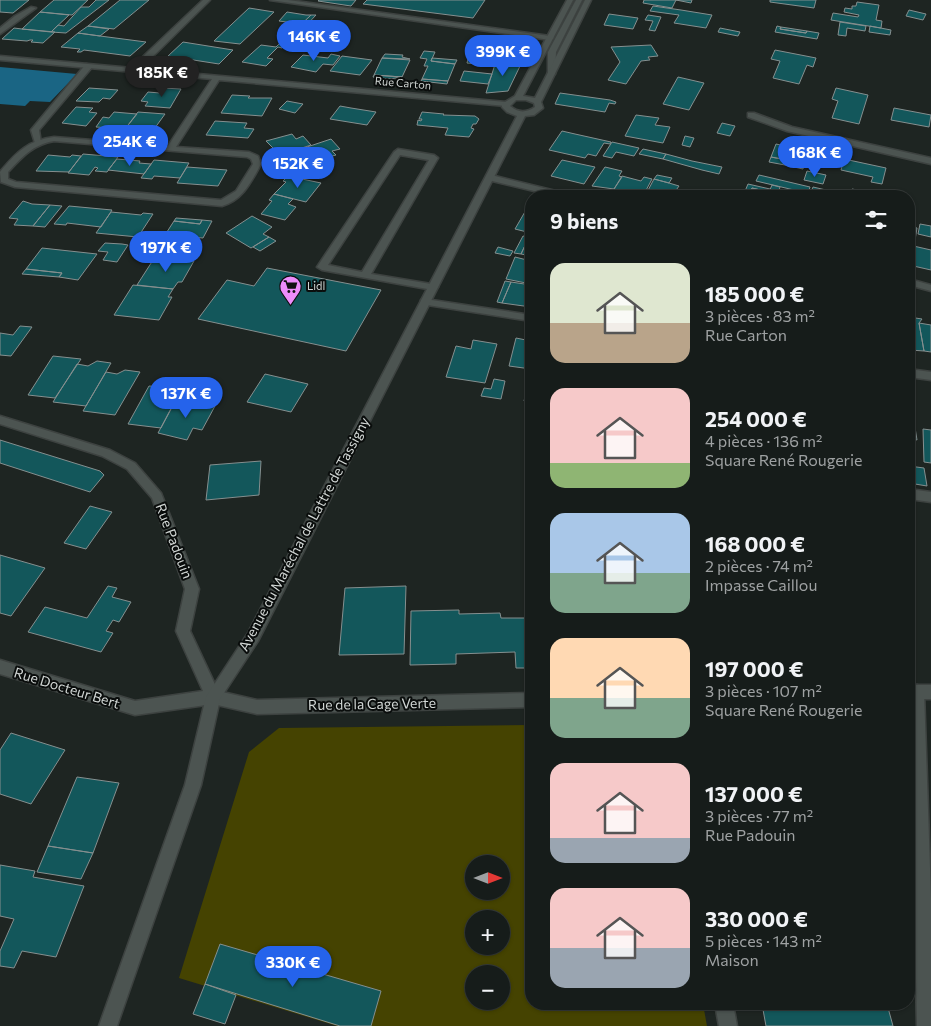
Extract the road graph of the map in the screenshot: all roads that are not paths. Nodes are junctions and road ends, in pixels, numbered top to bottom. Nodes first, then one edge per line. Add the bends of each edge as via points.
1 (206, 0) edge
2 (273, 0) edge
3 (570, 0) edge
4 (579, 0) edge
5 (588, 0) edge
6 (33, 8) dead end
7 (0, 32) edge
8 (550, 38) junction
9 (0, 58) edge
10 (89, 66) junction
11 (134, 70) junction
12 (551, 74) junction
13 (217, 77) junction
14 (518, 97) junction
15 (537, 102) junction
16 (506, 104) junction
17 (522, 114) junction
18 (751, 115) dead end
19 (38, 140) junction
20 (170, 149) junction
21 (931, 161) edge
22 (491, 178) junction
23 (540, 190) edge
24 (365, 276) junction
25 (915, 284) edge
26 (433, 287) junction
27 (931, 288) edge
28 (425, 302) junction
29 (525, 317) edge
30 (915, 374) edge
31 (931, 376) edge
32 (0, 420) edge
33 (915, 495) edge
34 (931, 497) edge
35 (0, 667) edge
36 (919, 692) edge
37 (213, 697) junction
38 (525, 700) edge
39 (725, 1010) edge
40 (108, 1026) edge
41 (728, 1026) edge
42 (926, 1026) edge

1 - 11 street
2 - 8 street
3 - 8 street
4 - 12 street, Avenue du Maréchal de Lattre de Tassigny via 552,52
5 - 12 street, Avenue du Maréchal de Lattre de Tassigny
6 - 7 street
8 - 14 street
9 - 10 street, Rue Carton
10 - 11 street, Rue Carton
10 - 19 street via 35,130
11 - 13 street, Rue Carton
12 - 15 street, Avenue du Maréchal de Lattre de Tassigny
13 - 16 street, Rue Carton
13 - 20 street
14 - 15 street
14 - 16 street
15 - 17 street, Avenue du Maréchal de Lattre de Tassigny via 539,108 536,111
16 - 17 street via 511,112
17 - 22 street, Avenue du Maréchal de Lattre de Tassigny
18 - 21 street via 790,130
19 - 20 street
19 - 20 street via 26,147 4,172 4,180 15,184 222,203 233,200 242,192 257,164 249,155
22 - 23 street
22 - 26 street, Avenue du Maréchal de Lattre de Tassigny
24 - 24 street via 375,259 434,158 398,152 322,267
24 - 26 street
25 - 27 street
26 - 28 street, Avenue du Maréchal de Lattre de Tassigny
28 - 29 street
28 - 37 street, Avenue du Maréchal de Lattre de Tassigny via 254,637
30 - 31 street
32 - 37 street, Rue Padouin via 106,454 131,466 157,496 192,589 183,631
33 - 34 street
35 - 37 street, Rue Docteur Bert via 135,708
36 - 42 street
37 - 38 street, Rue de la Cage Verte via 257,708
37 - 40 street, Avenue du Maréchal de Lattre de Tassigny via 193,785
39 - 41 street

